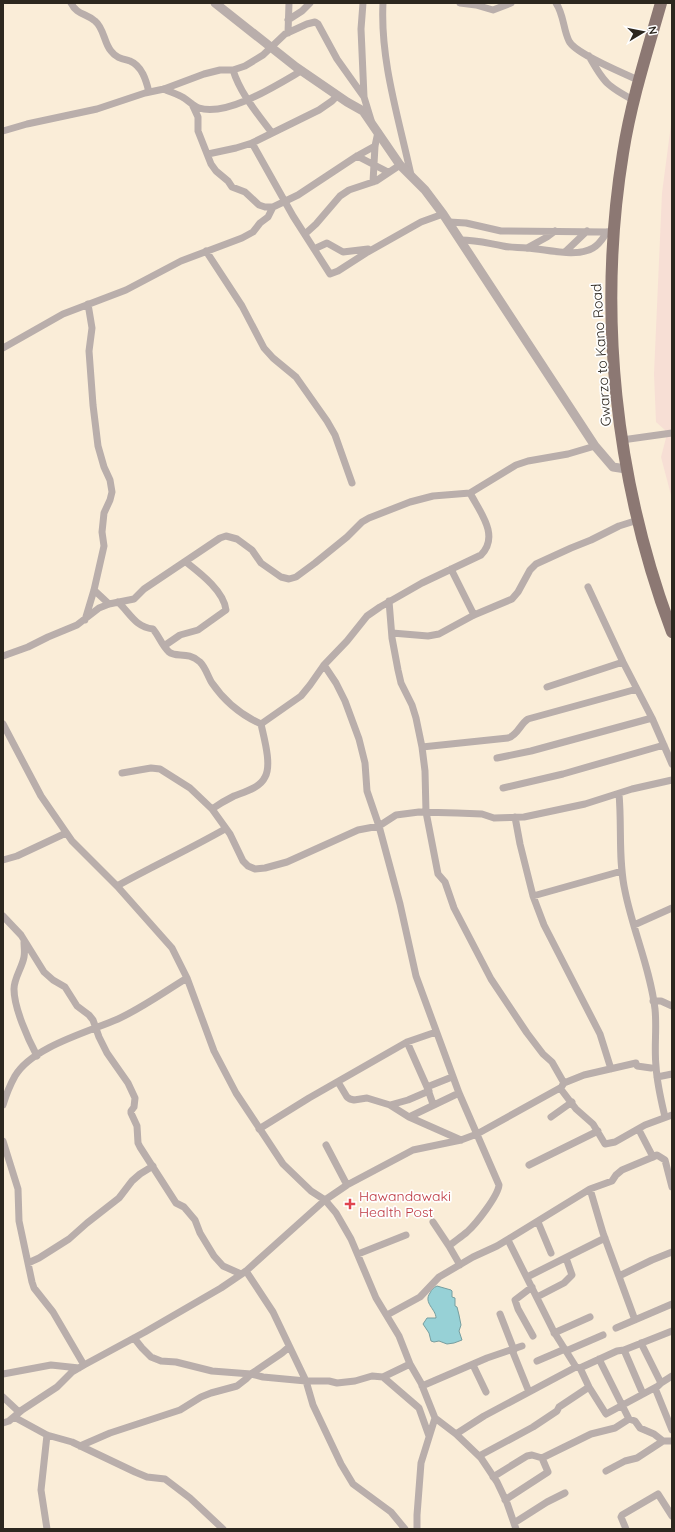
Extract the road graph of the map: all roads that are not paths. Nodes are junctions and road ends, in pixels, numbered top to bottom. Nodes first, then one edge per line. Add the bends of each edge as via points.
1 (71, 3) edge
2 (215, 3) edge
3 (289, 3) edge
4 (310, 3) edge
5 (363, 3) edge
6 (382, 3) edge
7 (460, 3) edge
8 (511, 3) edge
9 (556, 3) edge
10 (661, 3) edge
11 (288, 20) junction
12 (288, 33) junction
13 (270, 48) junction
14 (588, 56) junction
15 (234, 70) junction
16 (301, 71) junction
17 (640, 81) junction
18 (177, 84) junction
19 (164, 89) junction
20 (149, 92) junction
21 (337, 96) junction
22 (364, 96) junction
23 (183, 97) junction
24 (248, 100) junction
25 (635, 101) junction
26 (192, 104) junction
27 (372, 123) junction
28 (3, 131) edge
29 (378, 132) junction
30 (272, 133) junction
31 (252, 143) junction
32 (375, 146) junction
33 (208, 154) junction
34 (358, 156) junction
35 (374, 165) junction
36 (400, 165) junction
37 (388, 172) junction
38 (411, 175) junction
39 (374, 182) junction
40 (285, 202) junction
41 (273, 207) junction
42 (443, 214) junction
43 (449, 222) junction
44 (555, 231) junction
45 (587, 231) junction
46 (610, 231) junction
47 (305, 234) junction
48 (460, 240) junction
49 (374, 248) junction
50 (527, 248) junction
51 (314, 249) junction
52 (206, 251) junction
53 (565, 252) junction
54 (88, 304) junction
55 (3, 348) edge
56 (672, 433) edge
57 (622, 440) junction
58 (595, 446) junction
59 (626, 469) junction
60 (352, 483) dead end
61 (470, 493) junction
62 (638, 520) junction
63 (186, 562) junction
64 (451, 569) junction
65 (588, 587) dead end
66 (94, 590) junction
67 (389, 601) junction
68 (118, 602) junction
69 (109, 604) junction
70 (474, 615) junction
71 (85, 620) junction
72 (672, 632) edge
73 (392, 633) junction
74 (164, 646) junction
75 (3, 656) edge
76 (623, 662) junction
77 (324, 665) junction
78 (547, 687) dead end
79 (638, 689) junction
80 (652, 718) junction
81 (3, 724) edge
82 (261, 724) junction
83 (664, 745) junction
84 (422, 748) junction
85 (497, 758) dead end
86 (672, 764) edge
87 (122, 773) dead end
88 (672, 780) edge
89 (504, 788) dead end
90 (619, 794) junction
91 (212, 809) junction
92 (426, 812) junction
93 (515, 817) junction
94 (379, 826) junction
95 (225, 829) junction
96 (66, 833) junction
97 (3, 860) edge
98 (622, 871) junction
99 (117, 886) junction
100 (533, 896) junction
101 (672, 908) edge
102 (3, 916) edge
103 (634, 925) junction
104 (24, 942) junction
105 (187, 978) junction
106 (653, 1001) junction
107 (672, 1006) edge
108 (96, 1027) junction
109 (436, 1032) junction
110 (407, 1042) junction
111 (37, 1056) junction
112 (611, 1068) junction
113 (651, 1068) dead end
114 (672, 1074) edge
115 (656, 1076) junction
116 (452, 1077) junction
117 (338, 1082) junction
118 (562, 1086) junction
119 (428, 1089) junction
120 (459, 1093) junction
121 (572, 1102) junction
122 (434, 1104) junction
123 (3, 1105) edge
124 (390, 1105) junction
125 (668, 1116) edge
126 (408, 1117) junction
127 (551, 1117) dead end
128 (259, 1128) junction
129 (639, 1130) junction
130 (598, 1131) junction
131 (477, 1134) junction
132 (461, 1140) junction
133 (3, 1141) edge
134 (326, 1145) dead end
135 (5, 1154) edge
136 (653, 1157) junction
137 (529, 1165) dead end
138 (153, 1166) junction
139 (347, 1185) junction
140 (672, 1187) edge
141 (590, 1189) junction
142 (326, 1200) junction
143 (433, 1222) dead end
144 (538, 1222) junction
145 (406, 1235) dead end
146 (605, 1238) junction
147 (508, 1240) junction
148 (449, 1246) junction
149 (672, 1252) edge
150 (551, 1253) dead end
151 (358, 1254) junction
152 (566, 1258) junction
153 (28, 1263) junction
154 (460, 1265) junction
155 (244, 1272) junction
156 (619, 1276) junction
157 (527, 1277) junction
158 (532, 1287) junction
159 (537, 1297) junction
160 (672, 1304) edge
161 (500, 1314) dead end
162 (387, 1315) junction
163 (590, 1317) dead end
164 (635, 1320) junction
165 (616, 1328) dead end
166 (672, 1331) edge
167 (554, 1333) junction
168 (604, 1335) dead end
169 (533, 1336) dead end
170 (134, 1338) junction
171 (641, 1343) junction
172 (522, 1346) dead end
173 (289, 1347) junction
174 (513, 1350) junction
175 (566, 1350) junction
176 (624, 1350) junction
177 (600, 1359) junction
178 (537, 1362) dead end
179 (410, 1364) junction
180 (473, 1365) junction
181 (81, 1366) junction
182 (578, 1368) junction
183 (3, 1374) edge
184 (251, 1374) junction
185 (383, 1377) junction
186 (672, 1378) edge
187 (306, 1381) junction
188 (658, 1385) junction
189 (422, 1386) junction
190 (589, 1386) junction
191 (486, 1392) dead end
192 (529, 1392) junction
193 (643, 1394) junction
194 (3, 1397) edge
195 (623, 1405) junction
196 (419, 1408) junction
197 (432, 1408) junction
198 (16, 1415) junction
199 (435, 1418) junction
200 (629, 1419) junction
201 (3, 1423) edge
202 (672, 1430) edge
203 (456, 1434) junction
204 (47, 1435) junction
205 (430, 1436) junction
206 (663, 1441) junction
207 (672, 1441) edge
208 (80, 1446) junction
209 (479, 1456) junction
210 (542, 1458) junction
211 (606, 1471) dead end
212 (494, 1477) junction
213 (565, 1493) dead end
214 (505, 1500) junction
215 (672, 1502) edge
216 (665, 1506) junction
217 (672, 1516) edge
218 (514, 1527) edge
219 (47, 1529) edge
220 (223, 1529) edge
221 (405, 1529) edge
222 (417, 1529) edge
223 (626, 1529) edge

1 - 20 street via 74,10 97,22 112,53 138,66
2 - 13 street
3 - 11 street
4 - 11 street
5 - 22 street via 361,30
6 - 38 street via 386,57
7 - 8 street via 494,10
9 - 14 street via 569,40 576,49
10 - 17 main road, Gwarzo to Kano Road
11 - 12 street
12 - 13 street
12 - 22 street via 317,22 339,63
13 - 15 street via 254,61
13 - 16 street
14 - 17 street
14 - 25 street via 608,86
15 - 18 street via 220,70
15 - 24 street via 236,80
16 - 21 street
16 - 24 street
17 - 25 main road, Gwarzo to Kano Road
18 - 19 street
18 - 23 street
19 - 20 street
19 - 23 street
20 - 28 street via 97,109
21 - 27 street via 363,111
21 - 30 street via 319,110
22 - 27 street
23 - 26 street
24 - 26 street via 208,110
24 - 30 street
25 - 46 main road, Gwarzo to Kano Road via 623,152
26 - 33 street via 198,117 198,131
27 - 29 street
29 - 32 street
29 - 36 street
30 - 31 street
31 - 33 street
31 - 40 street
32 - 34 street
32 - 35 street
33 - 41 street via 216,171 232,187 245,192 259,205
34 - 35 street
34 - 40 street
35 - 37 street
35 - 39 street
36 - 37 street
36 - 38 street
37 - 39 street
38 - 42 street
39 - 47 street via 349,190 340,196
40 - 41 street
40 - 47 street
41 - 52 street via 268,217 253,232
42 - 43 street
42 - 49 street via 421,222
43 - 44 street via 501,231
43 - 48 street
44 - 45 street
44 - 50 street
45 - 46 street
45 - 53 street
46 - 53 street via 594,248 587,251
46 - 57 main road, Gwarzo to Kano Road via 610,307
47 - 51 street
48 - 50 street
48 - 58 street
49 - 51 street via 343,252 327,243
49 - 51 street via 331,274 328,274
50 - 53 street
52 - 54 street via 138,284
52 - 60 street via 242,306 264,348 296,377 327,421 338,440
54 - 55 street via 63,314
54 - 66 street via 92,328 89,351 92,400 98,446 112,492 104,513 104,546
56 - 57 street
57 - 59 main road, Gwarzo to Kano Road
58 - 59 street via 613,467
58 - 61 street via 516,465
59 - 62 main road, Gwarzo to Kano Road
61 - 63 street via 433,496 369,518 315,563 289,579 281,577 261,563 245,543 226,536
61 - 64 street via 489,530 489,545 481,555
62 - 70 street via 619,526 536,564 512,599
62 - 72 main road, Gwarzo to Kano Road
63 - 68 street via 144,589 134,599
63 - 74 street via 220,594 226,610 198,630 180,635
64 - 67 street
64 - 70 street
65 - 76 street
66 - 69 street
66 - 71 street
67 - 73 street
67 - 77 street via 367,616
68 - 69 street
68 - 74 street via 139,625 153,629
69 - 71 street via 99,608
70 - 73 street via 439,634 422,636
71 - 75 street
73 - 84 street via 401,683 412,705
74 - 82 street via 169,653 192,656 201,663 226,700 238,712
76 - 78 street
76 - 79 street
77 - 82 street via 301,696
77 - 94 street via 345,701 359,739 365,763 367,791
79 - 80 street
79 - 84 street via 528,719 508,738
80 - 83 street
80 - 85 street
81 - 96 street via 41,796
82 - 91 street via 268,768 265,779
83 - 86 street
83 - 89 street
84 - 92 street
87 - 91 street via 160,769 190,788
88 - 90 street
90 - 93 street
90 - 98 street
91 - 95 street
92 - 93 street via 482,814 494,818
92 - 94 street via 396,815
92 - 118 street via 438,874 445,882 464,929 491,979 527,1033 552,1062
93 - 100 street
94 - 95 street via 358,830 287,862 255,869 243,861
94 - 109 street via 416,976
95 - 99 street
96 - 97 street
96 - 99 street
98 - 100 street
98 - 103 street via 624,891
99 - 105 street via 172,948
100 - 112 street via 544,924 600,1034
101 - 103 street
102 - 104 street via 21,935
103 - 106 street
104 - 108 street via 44,972 65,987 77,1006 90,1015
104 - 111 street via 24,958 14,989 23,1025
105 - 108 street via 146,1004
105 - 128 street via 220,1063
106 - 107 street via 661,1001
106 - 115 street via 656,1024
108 - 111 street
108 - 138 street via 107,1053 132,1090 135,1102 131,1114 138,1129 138,1143
109 - 110 street
109 - 116 street
110 - 117 street
110 - 119 street
111 - 123 street via 15,1076
112 - 113 street via 636,1063 637,1066
112 - 118 street via 584,1075
114 - 115 street
115 - 125 street
116 - 119 street
116 - 120 street
117 - 124 street via 350,1099 368,1098
117 - 128 street
118 - 121 street
118 - 131 street
119 - 122 street
119 - 124 street via 408,1100
120 - 122 street
120 - 131 street
121 - 127 street
121 - 130 street
122 - 126 street
124 - 126 street
125 - 129 street
126 - 132 street
128 - 142 street via 283,1164 306,1186
129 - 130 street via 605,1144
129 - 136 street
130 - 137 street
131 - 132 street
131 - 148 street via 499,1185 498,1189 492,1201 468,1231
132 - 139 street via 413,1150
133 - 135 street
134 - 139 street
135 - 153 street via 18,1190 19,1221
136 - 140 street via 665,1160
136 - 141 street via 622,1170 612,1181
138 - 153 street via 140,1174 119,1198 69,1240
138 - 155 street via 176,1203 184,1207 195,1220 214,1256 224,1266
139 - 142 street
141 - 144 street
141 - 146 street
142 - 151 street via 343,1224
142 - 155 street
143 - 148 street
144 - 147 street
144 - 150 street
145 - 151 street
146 - 152 street
146 - 156 street
147 - 154 street
147 - 157 street
148 - 154 street
149 - 156 street
151 - 162 street via 376,1298
152 - 157 street
152 - 159 street via 572,1275 568,1280
153 - 181 street via 34,1288 53,1312
154 - 162 street via 440,1277 420,1297
155 - 170 street
155 - 173 street via 273,1312
156 - 164 street
157 - 158 street
158 - 159 street
158 - 169 street via 515,1300
159 - 167 street
160 - 164 street
161 - 174 street
162 - 179 street
163 - 167 street
164 - 165 street
166 - 171 street
167 - 175 street
168 - 175 street
170 - 181 street
170 - 184 street via 151,1357 161,1361 212,1371
171 - 176 street
171 - 188 street
172 - 174 street
173 - 184 street
173 - 187 street
174 - 180 street
174 - 192 street
175 - 178 street
175 - 182 street
176 - 177 street
176 - 193 street
177 - 182 street
177 - 195 street
179 - 185 street
179 - 189 street
180 - 189 street
180 - 191 street
181 - 183 street via 51,1365
181 - 198 street via 57,1388
182 - 190 street
182 - 192 street
184 - 187 street
184 - 208 street via 237,1386 201,1397 180,1410 110,1433
185 - 187 street via 372,1376 346,1383
185 - 196 street
186 - 188 street
187 - 221 street via 313,1405 353,1484 391,1512
188 - 193 street
188 - 202 street
189 - 197 street
190 - 195 street via 606,1414
190 - 209 street via 533,1427
192 - 203 street
193 - 195 street
194 - 198 street
195 - 200 street
196 - 197 street
196 - 205 street
197 - 199 street
198 - 201 street
198 - 204 street
199 - 203 street
199 - 205 street
200 - 206 street
200 - 210 street via 615,1428 590,1434
203 - 209 street
204 - 208 street
204 - 219 street via 41,1490
205 - 222 street via 421,1463
206 - 207 street
206 - 211 street via 637,1458
208 - 220 street via 147,1477 165,1479
209 - 212 street
210 - 212 street via 528,1456
210 - 214 street via 548,1472
212 - 214 street
213 - 218 street via 547,1502
214 - 218 street
215 - 216 street
216 - 217 street
216 - 223 street via 658,1494 622,1515

